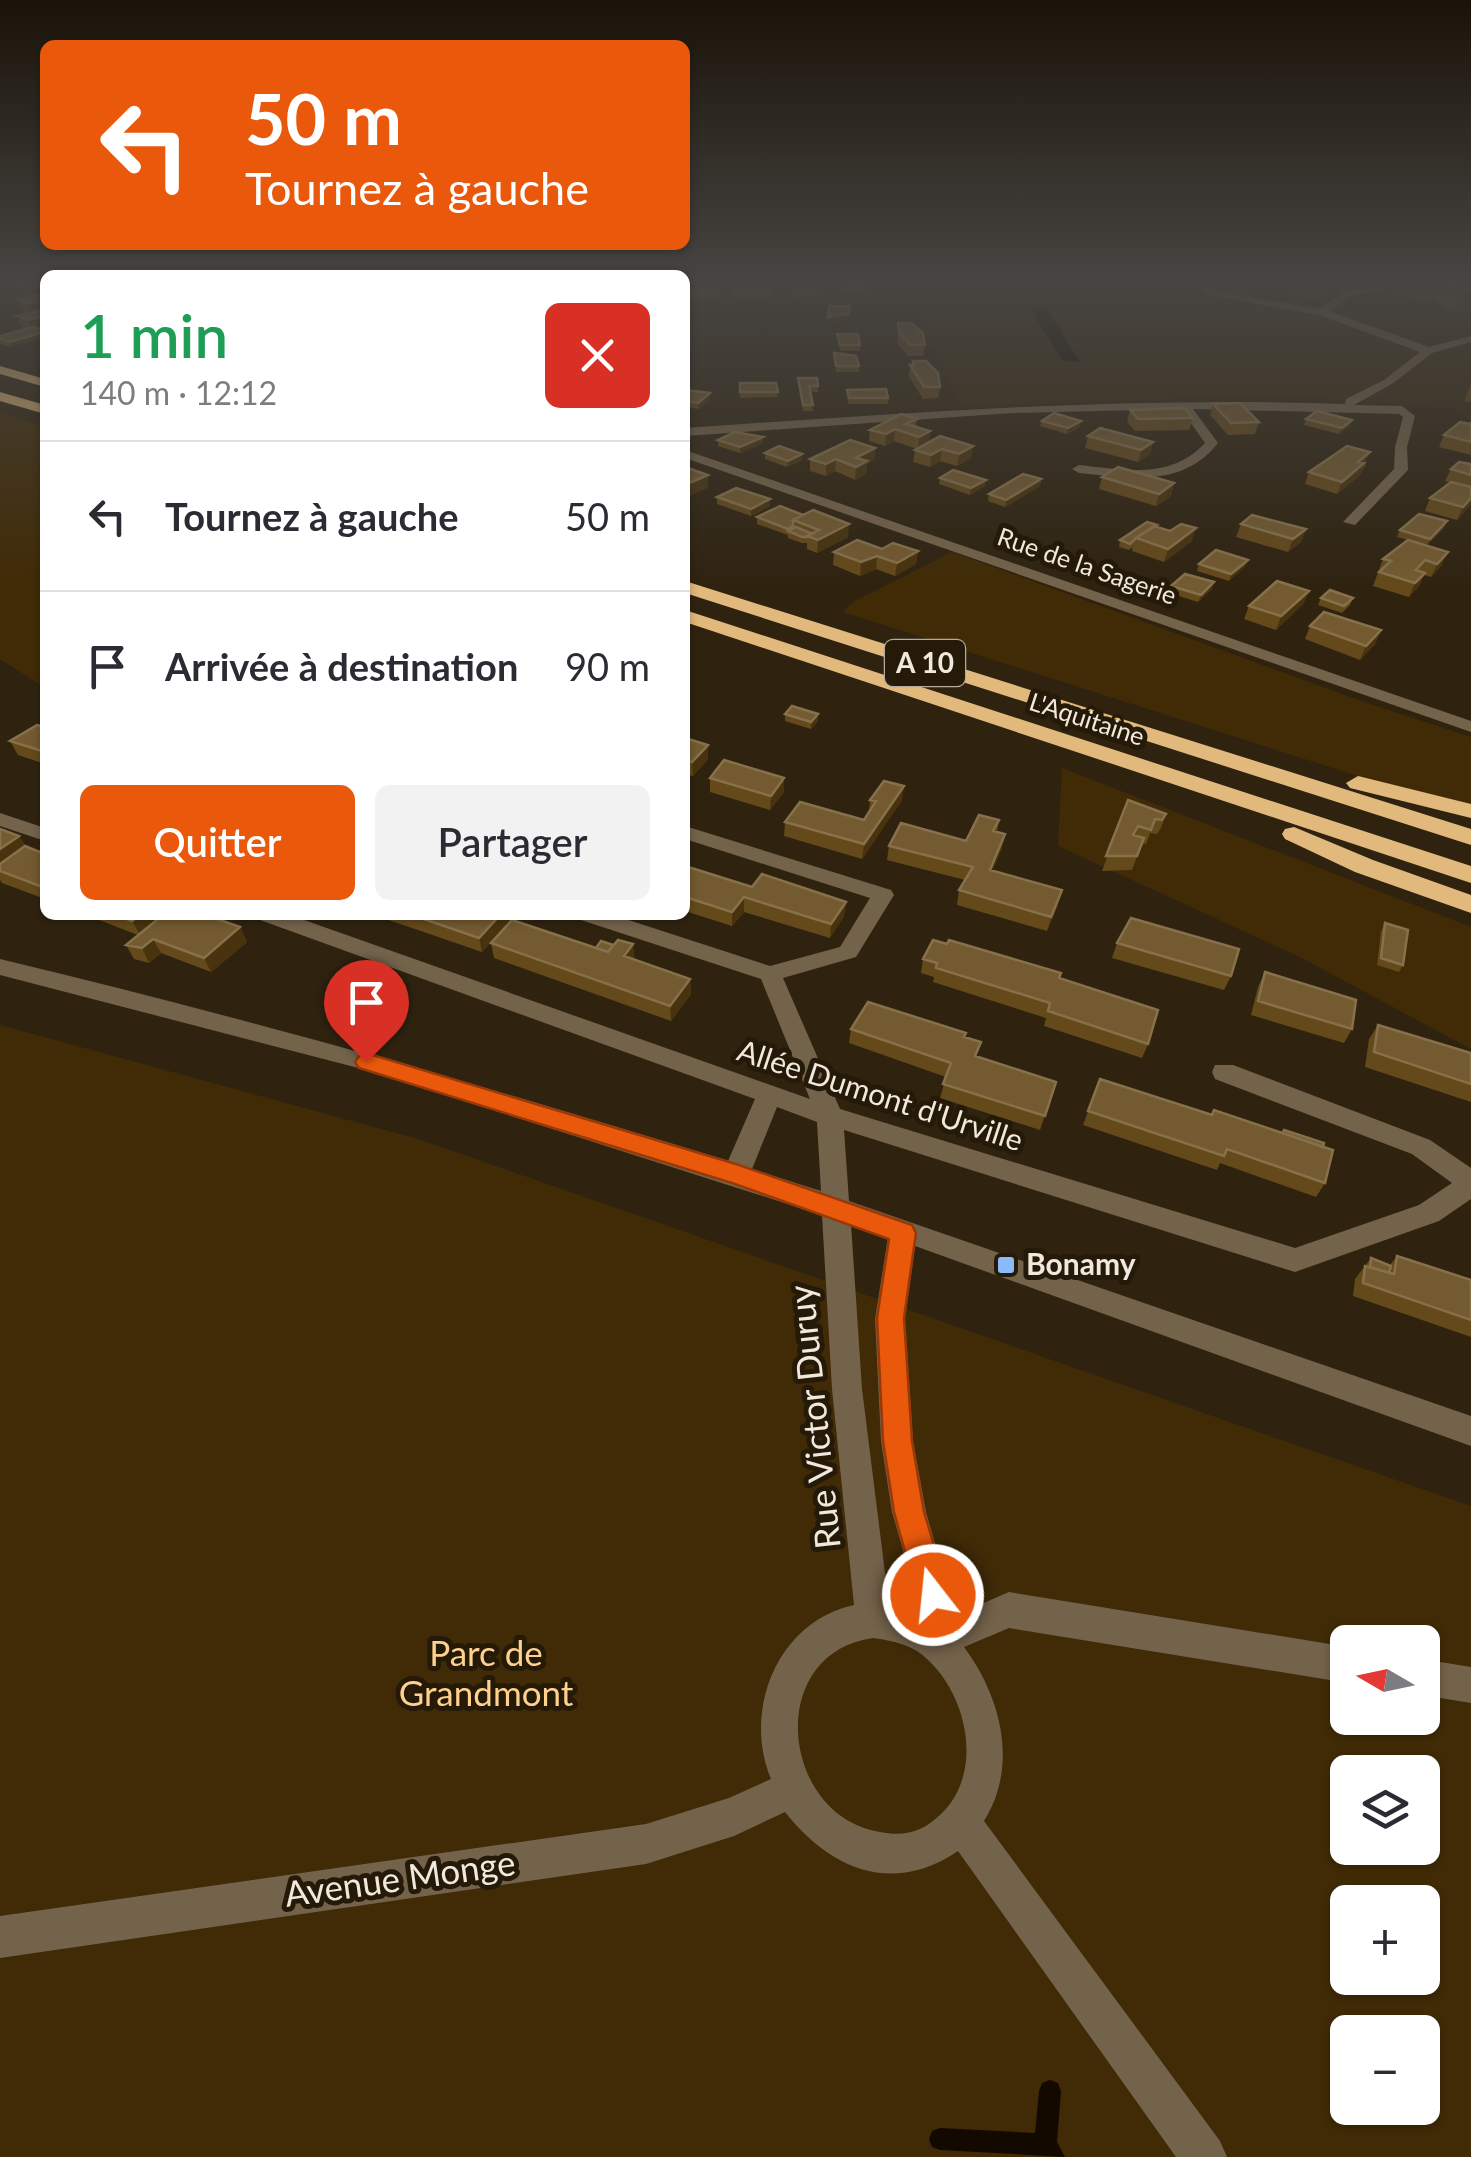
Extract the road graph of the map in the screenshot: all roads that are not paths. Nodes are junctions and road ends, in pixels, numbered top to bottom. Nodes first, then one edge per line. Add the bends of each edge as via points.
1 (1381, 384) edge
2 (0, 396) edge
3 (1345, 404) junction
4 (1184, 405) junction
5 (40, 408) edge
6 (690, 432) edge
7 (690, 456) edge
8 (1079, 469) dead end
9 (1350, 522) dead end
10 (690, 588) edge
11 (690, 618) edge
12 (1471, 726) edge
13 (1165, 739) junction
14 (1150, 769) junction
15 (1471, 812) edge
16 (0, 819) edge
17 (40, 833) edge
18 (690, 834) edge
19 (1471, 837) edge
20 (1471, 875) edge
21 (1471, 904) edge
22 (282, 920) edge
23 (605, 920) edge
24 (0, 967) edge
25 (770, 974) junction
26 (1224, 1072) dead end
27 (770, 1095) junction
28 (830, 1116) junction
29 (736, 1174) junction
30 (1471, 1183) edge
31 (834, 1207) junction
32 (903, 1233) junction
33 (1471, 1431) edge
34 (874, 1620) junction
35 (934, 1642) junction
36 (1330, 1662) edge
37 (1440, 1680) edge
38 (1471, 1685) edge
39 (790, 1790) junction
40 (962, 1822) junction
41 (0, 1936) edge
42 (1204, 2157) edge

1 - 3 street
2 - 5 highway
3 - 4 street
3 - 9 street via 1396,407 1409,416 1398,477
4 - 6 street via 932,413
4 - 8 street via 1212,443 1188,463 1159,475
7 - 12 street, Rue de la Sagerie
10 - 13 highway, L'Aquitaine / A 10
11 - 14 highway, L'Aquitaine / A 10
13 - 15 highway
13 - 19 highway, L'Aquitaine / A 10
14 - 20 highway, L'Aquitaine / A 10
14 - 21 highway via 1364,866
16 - 17 street
18 - 25 street via 882,896 848,952
22 - 27 street, Allée Dumont d'Urville
23 - 25 street
24 - 29 street via 366,1062
25 - 28 street
26 - 30 street, Allée Dumont d'Urville via 1421,1147
27 - 28 street, Allée Dumont d'Urville
27 - 29 street
28 - 30 street, Allée Dumont d'Urville via 1296,1260 1429,1213
28 - 31 street, Rue Victor Duruy
29 - 31 street
31 - 32 street
31 - 34 street, Rue Victor Duruy
32 - 33 street
32 - 35 street via 890,1318 897,1441 933,1595
34 - 35 street
34 - 39 street via 840,1626 811,1644 789,1672 778,1736
35 - 36 street via 1009,1610
35 - 40 street via 964,1677 982,1721 980,1786
37 - 38 street
39 - 40 street via 812,1822 874,1856 907,1855 937,1843
39 - 41 street, Avenue Monge via 646,1844
40 - 42 street

